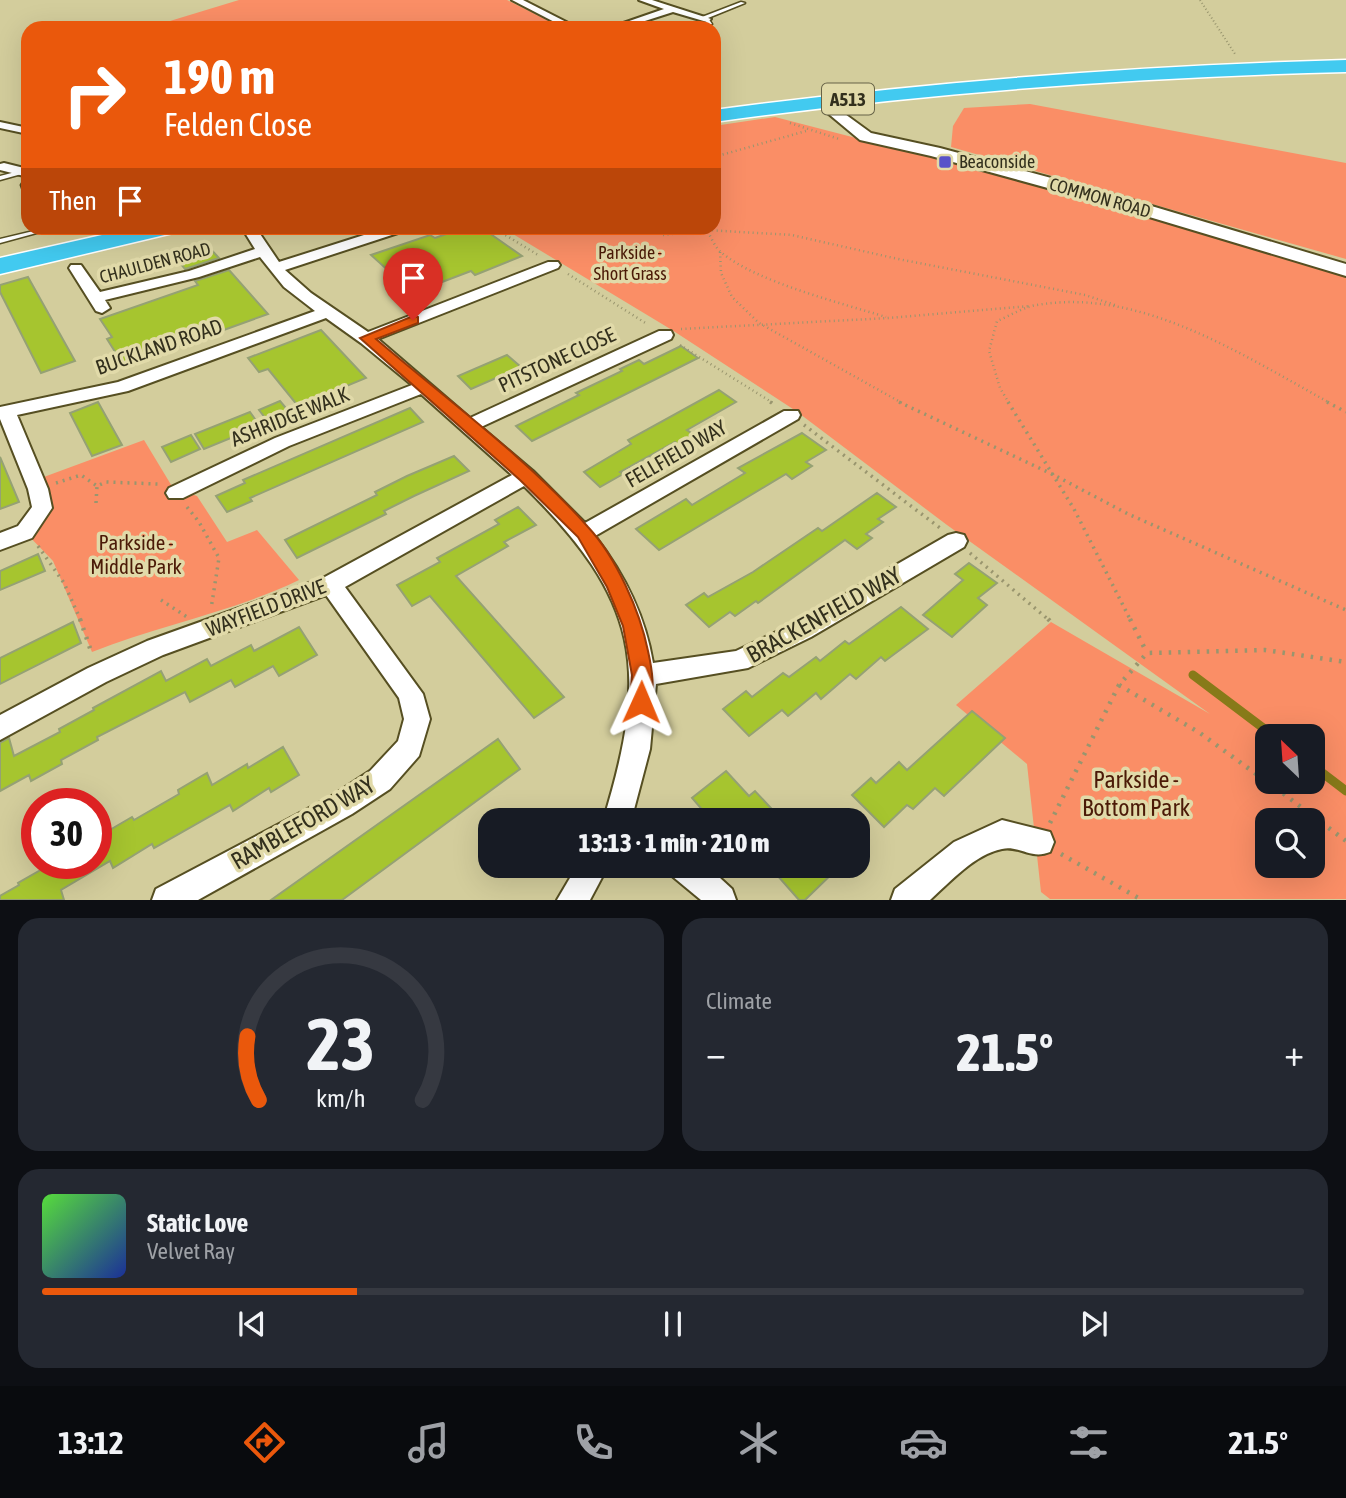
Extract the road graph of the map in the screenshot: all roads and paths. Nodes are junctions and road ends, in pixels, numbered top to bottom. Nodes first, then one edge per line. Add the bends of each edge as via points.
1 (516, 0) edge
2 (643, 0) edge
3 (1200, 0) edge
4 (743, 2) dead end
5 (672, 9) junction
6 (706, 19) joint
7 (559, 21) edge
8 (635, 21) edge
9 (1346, 66) edge
10 (1268, 68) junction
11 (1226, 71) junction
12 (1346, 71) edge
13 (877, 96) junction
14 (823, 102) junction
15 (721, 115) edge
16 (845, 121) junction
17 (0, 125) edge
18 (21, 130) edge
19 (808, 130) dead end
20 (721, 155) edge
21 (721, 231) edge
22 (24, 235) edge
23 (134, 235) edge
24 (253, 235) edge
25 (377, 235) edge
26 (710, 235) edge
27 (0, 241) edge
28 (263, 251) junction
29 (720, 252) junction
30 (553, 265) dead end
31 (0, 266) edge
32 (76, 268) dead end
33 (275, 268) junction
34 (1346, 270) edge
35 (1035, 305) junction
36 (1130, 310) junction
37 (329, 312) junction
38 (888, 318) junction
39 (759, 323) junction
40 (668, 332) joint
41 (366, 338) junction
42 (424, 387) junction
43 (3, 412) edge
44 (1346, 412) edge
45 (791, 415) dead end
46 (467, 426) junction
47 (1054, 475) junction
48 (526, 476) junction
49 (97, 486) junction
50 (38, 489) junction
51 (176, 493) junction
52 (96, 503) dead end
53 (25, 532) junction
54 (584, 533) junction
55 (956, 541) dead end
56 (0, 542) edge
57 (331, 584) junction
58 (213, 599) dead end
59 (1346, 610) edge
60 (1147, 653) junction
61 (1346, 662) edge
62 (97, 675) junction
63 (643, 675) junction
64 (1118, 685) junction
65 (0, 728) edge
66 (1255, 773) edge
67 (1283, 794) edge
68 (621, 808) edge
69 (1346, 841) edge
70 (1040, 842) junction
71 (586, 878) edge
72 (699, 878) edge
73 (167, 900) edge
74 (572, 900) edge
75 (721, 900) edge
76 (906, 900) edge
77 (1142, 900) edge

1 - 7 street
2 - 5 street
3 - 10 path via 1235,54
4 - 6 lane
5 - 6 street
5 - 8 street
9 - 10 highway, A513
10 - 11 highway, A513
11 - 12 highway, A513
11 - 13 highway, A513 via 1066,78
13 - 14 highway, A513
13 - 16 highway via 855,108
14 - 15 highway, A513
14 - 16 street, COMMON ROAD
16 - 34 street, COMMON ROAD via 866,137 1112,200
17 - 18 street
19 - 20 path
21 - 36 path via 792,235 1085,295
22 - 27 lane
23 - 31 highway
24 - 28 street
25 - 33 street
26 - 29 path
28 - 32 street, CHAULDEN ROAD via 99,304
28 - 33 street
29 - 38 path via 798,289
29 - 39 path via 721,272 733,297
30 - 41 street
33 - 37 street
35 - 36 path via 1082,302
35 - 38 path
35 - 47 path via 997,321 989,351 1000,388
36 - 44 path via 1202,335
37 - 41 street
37 - 43 street, BUCKLAND ROAD via 122,387
38 - 39 path
39 - 40 path
39 - 47 path via 914,410
40 - 46 street, PITSTONE CLOSE
41 - 42 street
42 - 46 street
42 - 51 street, ASHRIDGE WALK via 282,442
43 - 50 street
45 - 54 street, FELLFIELD WAY
46 - 48 street
47 - 59 path via 1128,514
47 - 60 path
48 - 54 street
48 - 57 street, WAYFIELD DRIVE
49 - 50 path via 81,475
49 - 51 path via 106,482 160,484
49 - 52 path
50 - 53 street via 42,508
51 - 58 path via 219,558
53 - 56 street
53 - 62 path via 53,561 74,604
54 - 63 street via 616,585 633,626
55 - 63 street, BRACKENFIELD WAY via 803,630 739,661
57 - 62 street, WAYFIELD DRIVE via 155,648
57 - 73 street, RAMBLEFORD WAY via 410,694 417,719 410,747 380,780 342,805
60 - 61 path via 1265,650
60 - 64 path
62 - 65 street, WAYFIELD DRIVE
63 - 68 street via 637,756
64 - 66 path via 1199,733
64 - 70 path
67 - 69 path
70 - 76 street via 1002,834 964,852
70 - 77 path
71 - 74 street
72 - 75 street

